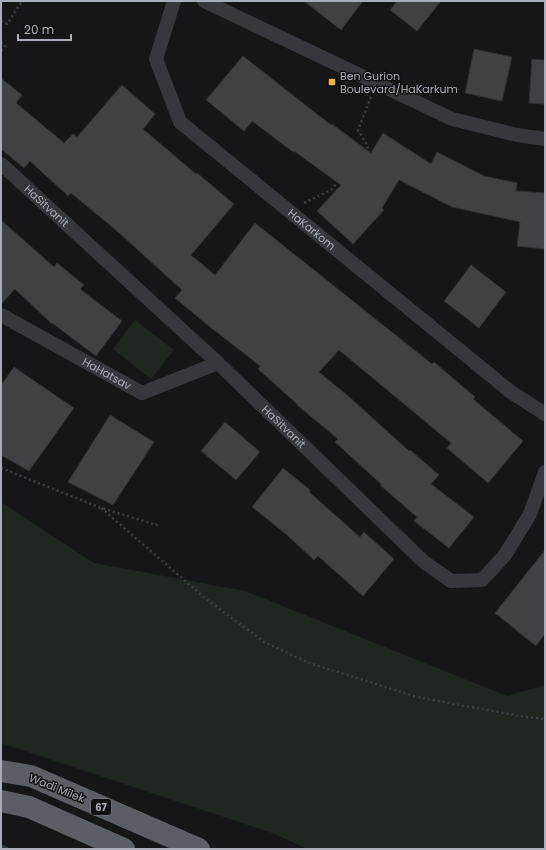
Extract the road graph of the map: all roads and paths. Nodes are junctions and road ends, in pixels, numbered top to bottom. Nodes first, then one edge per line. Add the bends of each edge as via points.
1 (22, 1) edge
2 (174, 1) edge
3 (204, 1) edge
4 (1, 21) edge
5 (1, 42) edge
6 (1, 51) edge
7 (376, 83) junction
8 (545, 139) edge
9 (1, 164) edge
10 (288, 210) junction
11 (1, 314) edge
12 (218, 363) junction
13 (545, 414) edge
14 (1, 468) edge
15 (545, 472) edge
16 (101, 508) junction
17 (160, 526) dead end
18 (545, 719) edge
19 (1, 771) edge
20 (1, 801) edge
21 (124, 849) edge
22 (199, 849) edge

1 - 4 path via 8,24
2 - 10 street, HaKarkom via 156,60 180,122
3 - 7 street
5 - 6 path via 5,46
7 - 8 street via 452,119
7 - 10 path via 358,130 368,146 331,190
9 - 12 street, HaSitvanit
10 - 13 street, HaKarkom via 512,392
11 - 12 street, HaHatsav via 142,393
12 - 15 street, HaSitvanit via 424,562 451,581 482,580 505,555 530,514
14 - 16 path
16 - 17 path
16 - 18 path via 205,598 264,642 309,663 416,697
19 - 22 highway, Wadi Milek / 67 via 30,776
20 - 21 highway via 29,807

